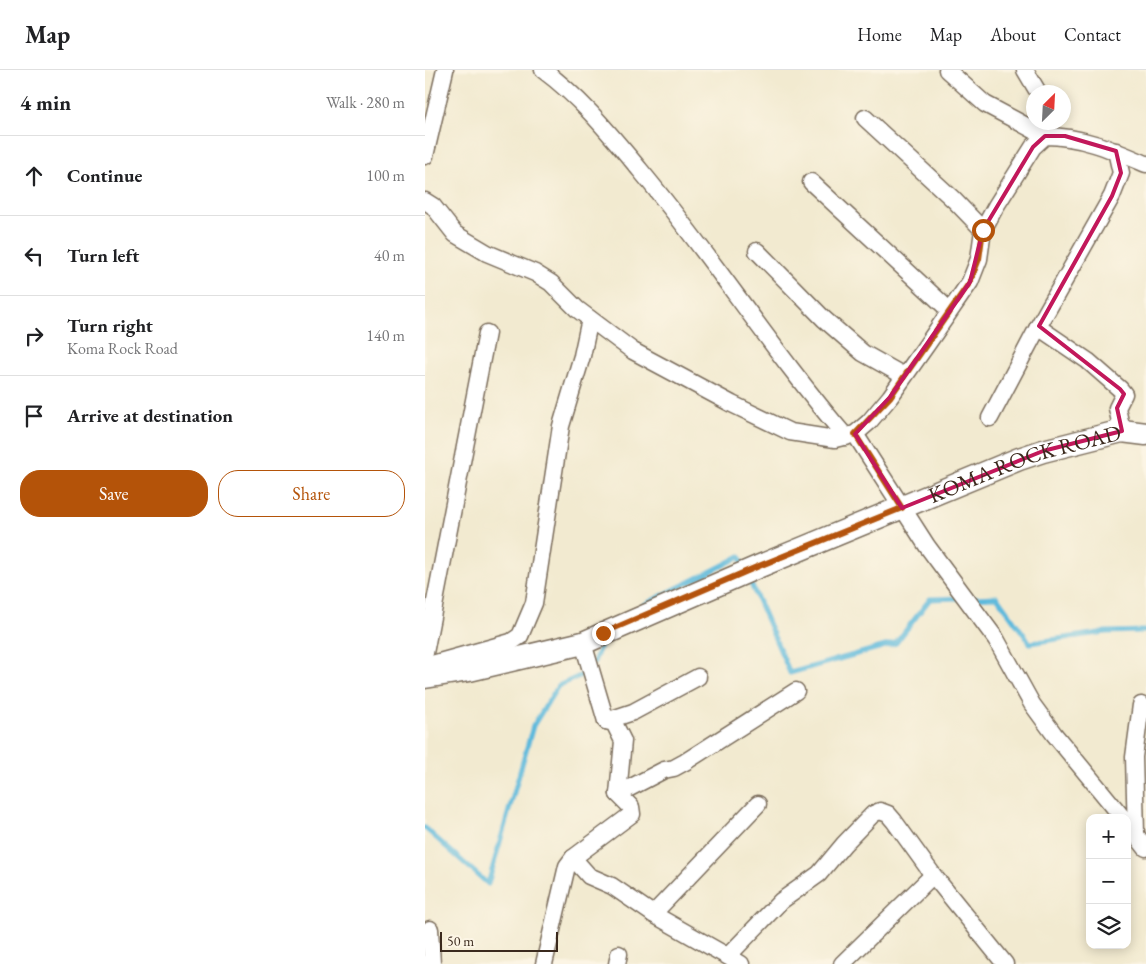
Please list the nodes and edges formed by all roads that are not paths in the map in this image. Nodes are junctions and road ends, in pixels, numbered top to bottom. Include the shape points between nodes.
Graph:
1 (445, 70) edge
2 (543, 70) edge
3 (947, 70) edge
4 (1025, 70) edge
5 (1034, 85) edge
6 (865, 118) dead end
7 (1059, 130) edge
8 (1063, 130) edge
9 (1045, 136) junction
10 (1116, 151) junction
11 (425, 156) edge
12 (1146, 164) edge
13 (811, 182) dead end
14 (425, 201) edge
15 (983, 230) junction
16 (757, 251) dead end
17 (949, 310) junction
18 (590, 319) junction
19 (1038, 327) junction
20 (487, 333) dead end
21 (904, 376) junction
22 (990, 418) dead end
23 (1122, 430) junction
24 (1146, 434) edge
25 (850, 436) junction
26 (902, 508) junction
27 (583, 642) junction
28 (425, 654) edge
29 (425, 666) edge
30 (425, 677) edge
31 (698, 677) dead end
32 (796, 691) dead end
33 (1141, 704) dead end
34 (606, 721) junction
35 (619, 794) junction
36 (758, 804) dead end
37 (1120, 814) edge
38 (1131, 829) edge
39 (1146, 848) edge
40 (573, 858) junction
41 (933, 875) junction
42 (653, 914) junction
43 (430, 929) dead end
44 (734, 960) edge
45 (432, 964) edge
46 (544, 964) edge
47 (842, 964) edge
48 (1005, 964) edge

1 - 11 street
2 - 25 street via 587,106 660,193 808,392
3 - 9 street via 985,104
4 - 5 street
6 - 15 street
7 - 9 street
8 - 10 street
9 - 15 street via 1033,147
10 - 12 street
10 - 19 street via 1121,173 1112,196
13 - 17 street
14 - 18 street via 433,206 455,234 487,253 535,272
15 - 17 street via 975,272
16 - 21 street via 824,319 863,353
17 - 21 street
18 - 25 street via 641,355 790,432 815,437
18 - 29 street via 561,426 534,603 520,636 511,642
19 - 22 street
19 - 23 street via 1088,361 1120,389 1124,394 1117,408
20 - 28 street
21 - 25 street via 879,409
23 - 24 main road, KOMA ROCK ROAD
23 - 26 main road, KOMA ROCK ROAD via 1043,451 995,468
25 - 26 street
26 - 27 main road, KOMA ROCK ROAD
26 - 37 street via 996,639 1048,726
27 - 30 main road, KOMA ROCK ROAD via 488,666
27 - 34 street
31 - 34 street via 633,712
32 - 35 street via 685,762
33 - 38 street via 1134,757
34 - 35 street via 614,722 623,741
35 - 40 street via 631,807 631,817
36 - 42 street
38 - 39 street
40 - 42 street via 589,876 612,886
40 - 46 street via 567,866
41 - 44 street via 888,814 877,812 819,874 781,901
41 - 47 street
41 - 48 street
42 - 44 street
43 - 45 street

